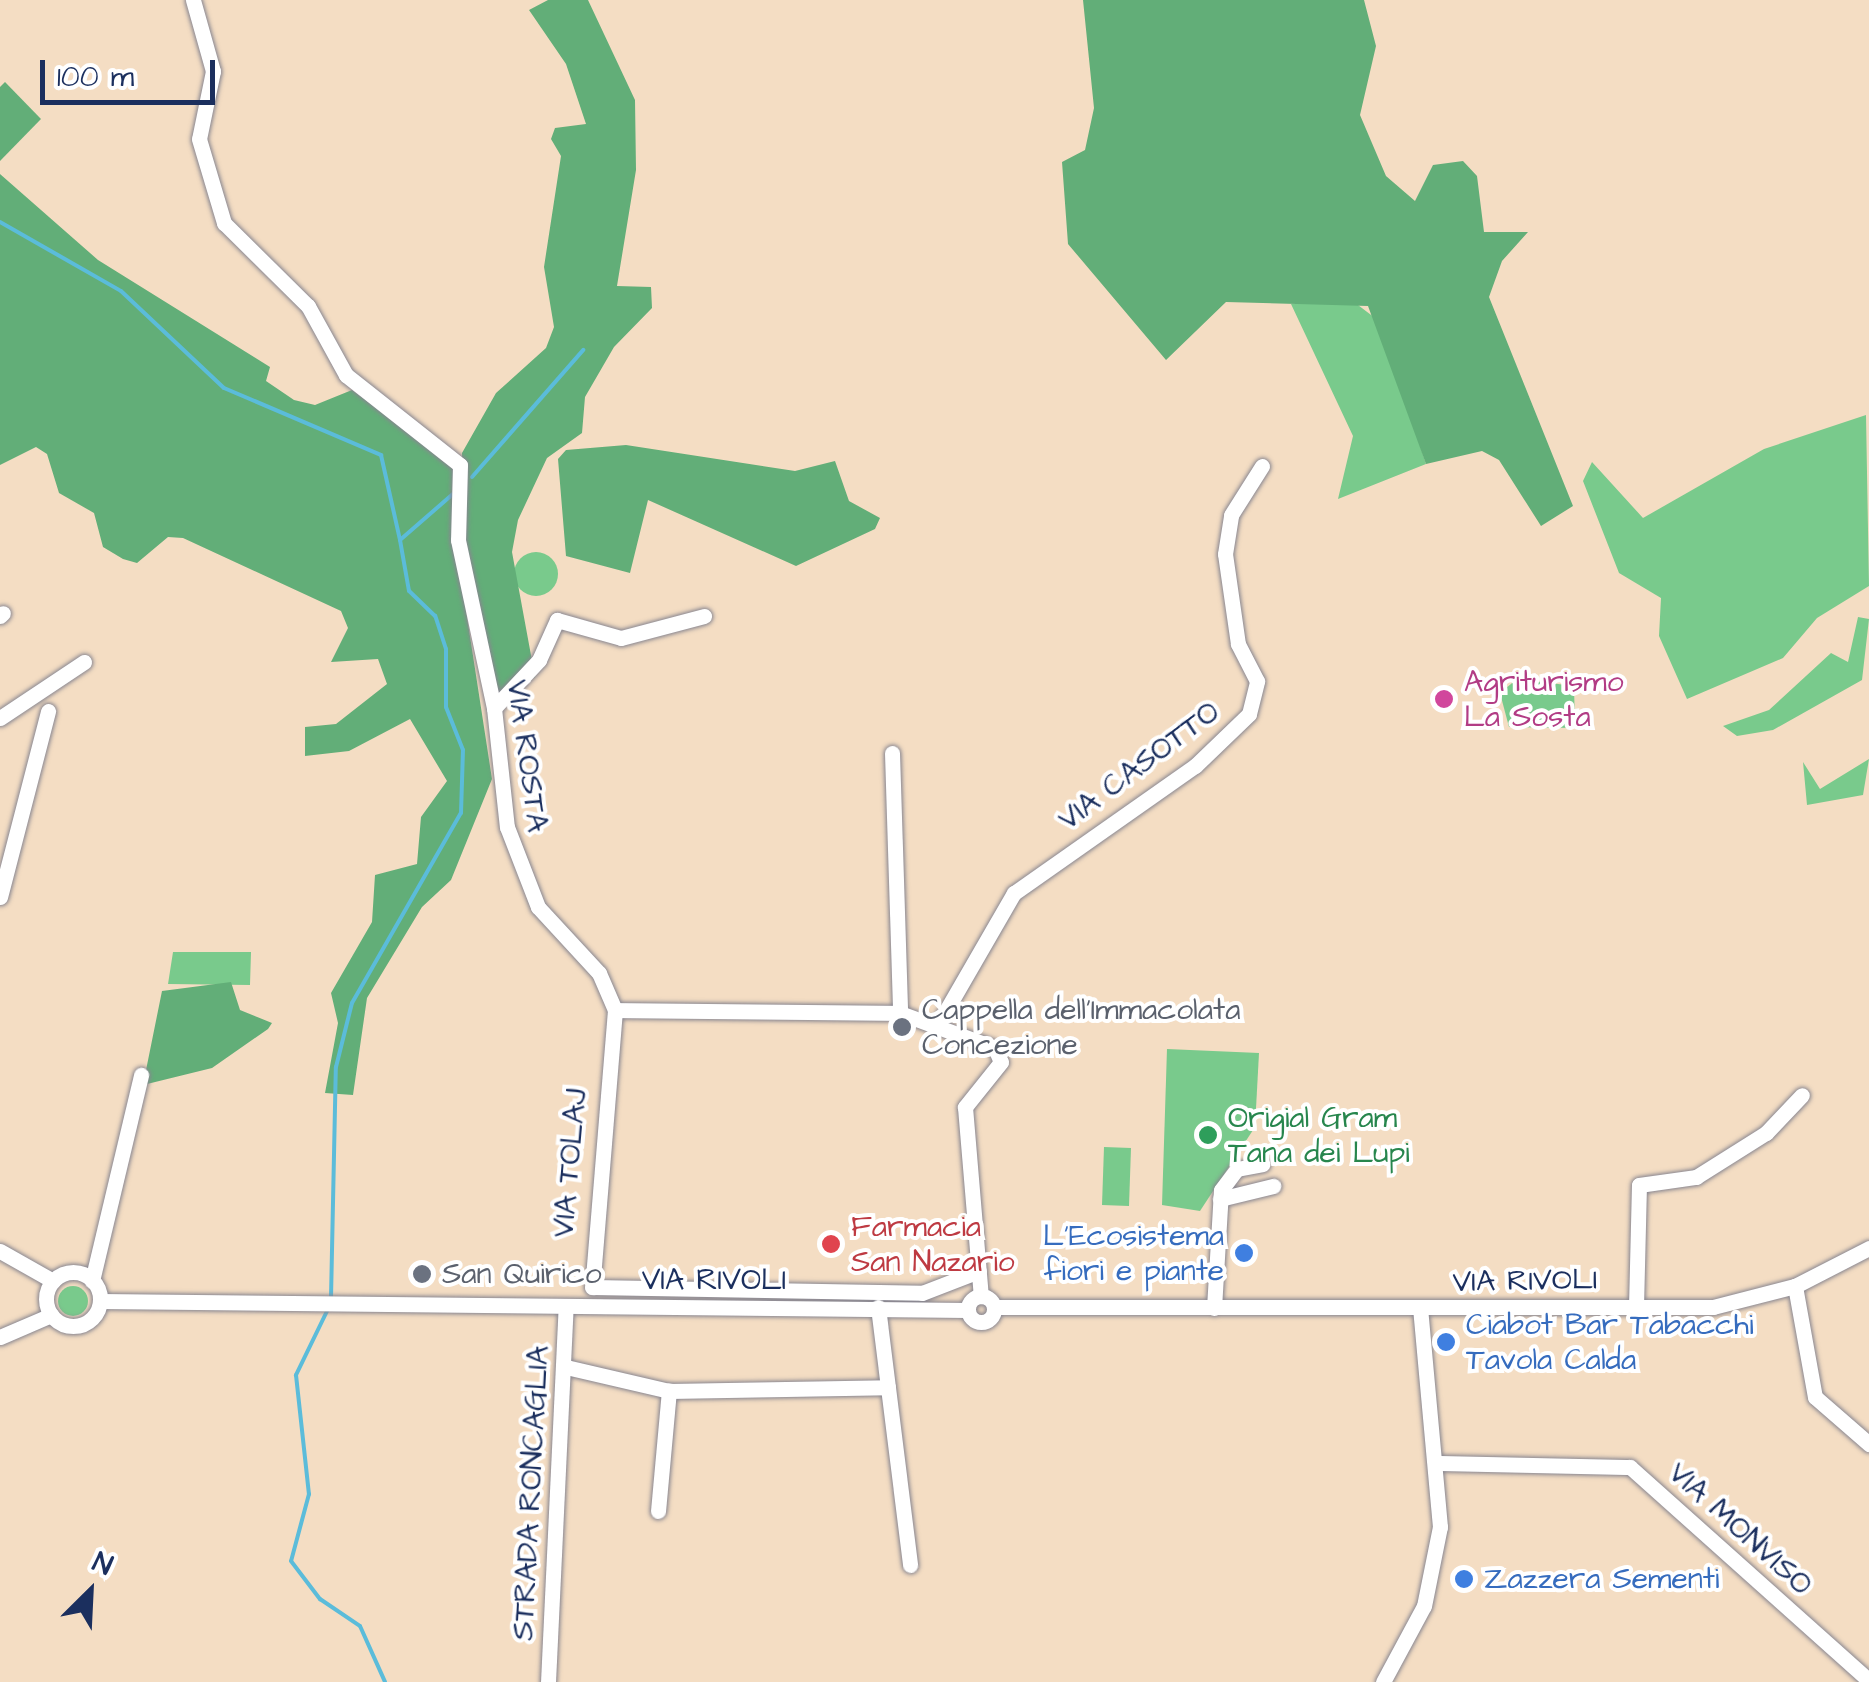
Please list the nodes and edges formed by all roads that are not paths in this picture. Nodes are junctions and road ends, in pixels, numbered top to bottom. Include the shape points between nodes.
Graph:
1 (193, 0) edge
2 (1262, 466) dead end
3 (704, 616) dead end
4 (84, 662) dead end
5 (494, 708) junction
6 (48, 711) dead end
7 (0, 718) edge
8 (892, 753) dead end
9 (0, 897) edge
10 (615, 1010) junction
11 (900, 1012) junction
12 (940, 1021) junction
13 (141, 1075) dead end
14 (1802, 1096) dead end
15 (1263, 1164) dead end
16 (1273, 1186) dead end
17 (1220, 1199) junction
18 (1869, 1248) edge
19 (0, 1251) edge
20 (979, 1272) junction
21 (92, 1280) junction
22 (53, 1281) junction
23 (1796, 1286) junction
24 (100, 1301) junction
25 (987, 1302) junction
26 (878, 1307) junction
27 (1636, 1307) junction
28 (566, 1308) junction
29 (1214, 1308) junction
30 (968, 1310) junction
31 (1420, 1310) junction
32 (51, 1315) junction
33 (0, 1337) edge
34 (566, 1367) junction
35 (888, 1388) junction
36 (670, 1391) junction
37 (1869, 1444) edge
38 (1436, 1463) junction
39 (658, 1511) dead end
40 (910, 1566) dead end
41 (1869, 1681) edge
42 (548, 1682) edge
43 (1383, 1682) edge

1 - 5 street, VIA ROSTA via 213,71 199,139 224,223 308,306 346,375 460,465 458,540
2 - 12 street, VIA CASOTTO via 1231,515 1225,554 1238,644 1257,681 1249,714 1196,766 1014,893
3 - 5 street via 622,638 558,620 545,651
4 - 7 street
5 - 10 street, VIA ROSTA via 493,748 517,862 538,907 599,973
6 - 9 street
8 - 11 street
10 - 11 street
10 - 20 street, VIA TOLAJ via 592,1287 922,1293
11 - 12 street
12 - 20 street via 1003,1056 965,1108
13 - 21 street
14 - 27 street, VIA RIVOLI via 1766,1133 1696,1177 1639,1184
15 - 17 street via 1237,1169
16 - 17 street
17 - 29 street
18 - 23 street, VIA RIVOLI
19 - 22 street
20 - 25 street
21 - 22 street via 68,1272
21 - 24 street
22 - 32 street
23 - 27 street, VIA RIVOLI via 1714,1307
23 - 37 street via 1815,1397
24 - 28 street, VIA RIVOLI
24 - 32 street, VIA RIVOLI via 78,1326
25 - 29 street, VIA RIVOLI
25 - 30 street
25 - 30 street, VIA RIVOLI via 982,1322
26 - 28 street, VIA RIVOLI
26 - 30 street, VIA RIVOLI
26 - 35 street
27 - 31 street, VIA RIVOLI
28 - 34 street, STRADA RONCAGLIA
29 - 31 street, VIA RIVOLI
31 - 38 street
32 - 33 street, VIA RIVOLI
34 - 36 street
34 - 42 street, STRADA RONCAGLIA
35 - 36 street
35 - 40 street
36 - 39 street
38 - 41 street, VIA MONVISO via 1630,1466
38 - 43 street via 1440,1528 1424,1606

